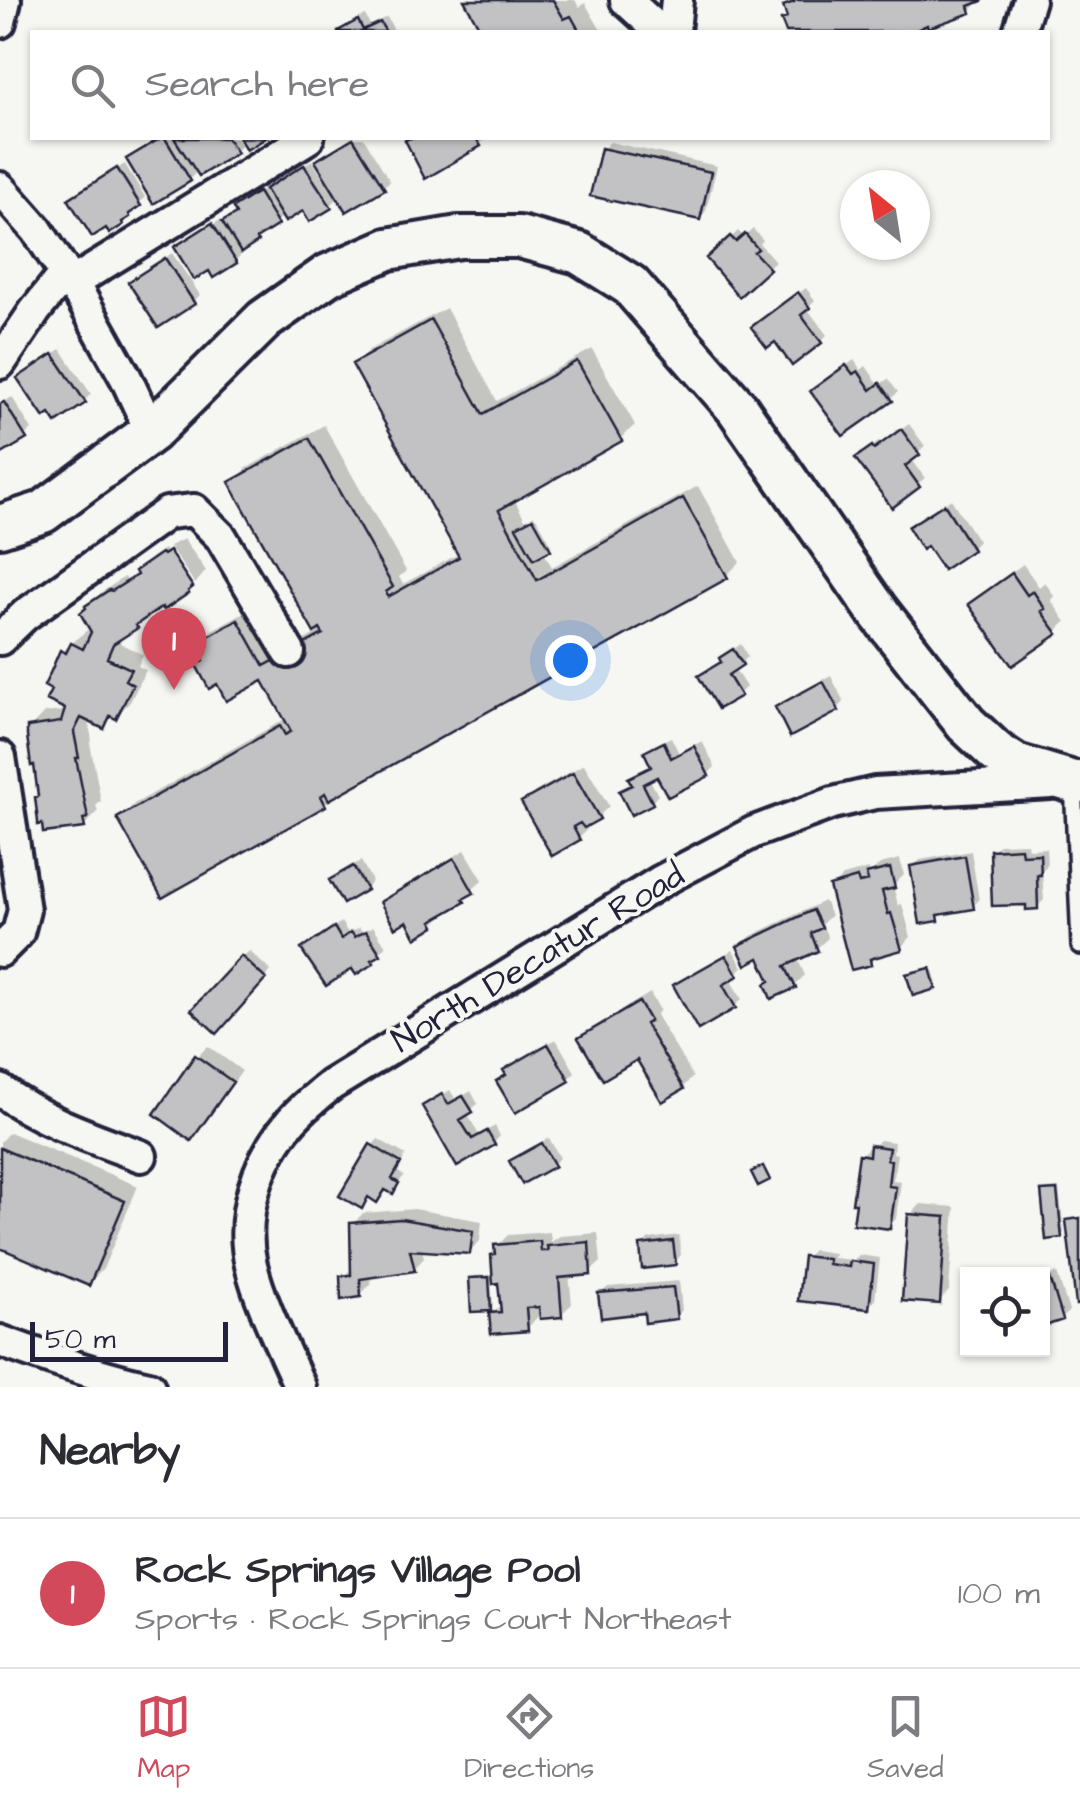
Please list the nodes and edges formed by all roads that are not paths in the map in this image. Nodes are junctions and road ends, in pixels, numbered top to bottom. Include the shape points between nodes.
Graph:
1 (5, 0) edge
2 (626, 0) edge
3 (677, 0) edge
4 (1029, 0) edge
5 (0, 22) edge
6 (659, 30) edge
7 (674, 30) edge
8 (1020, 30) edge
9 (305, 140) edge
10 (0, 188) edge
11 (68, 278) junction
12 (0, 363) edge
13 (151, 432) junction
14 (0, 526) edge
15 (0, 640) edge
16 (290, 652) dead end
17 (0, 757) edge
18 (1076, 782) edge
19 (1080, 946) edge
20 (0, 952) edge
21 (0, 1090) edge
22 (141, 1156) dead end
23 (0, 1341) edge
24 (149, 1387) edge
25 (300, 1387) edge

1 - 5 street
2 - 6 street
3 - 7 street
4 - 8 street
9 - 11 street
10 - 11 street
11 - 12 street via 35,311
11 - 13 street
13 - 14 street via 43,512
13 - 18 street via 264,320 328,275 388,249 459,236 519,237 579,253 630,285 737,408 876,609 966,724 1016,765
15 - 16 street via 166,513 194,510 220,536
17 - 20 street via 24,910 18,933
18 - 19 lane
18 - 25 street, North Decatur Road via 875,793 754,832 661,881 331,1084 272,1148 247,1225 256,1282
21 - 22 street
23 - 24 street

